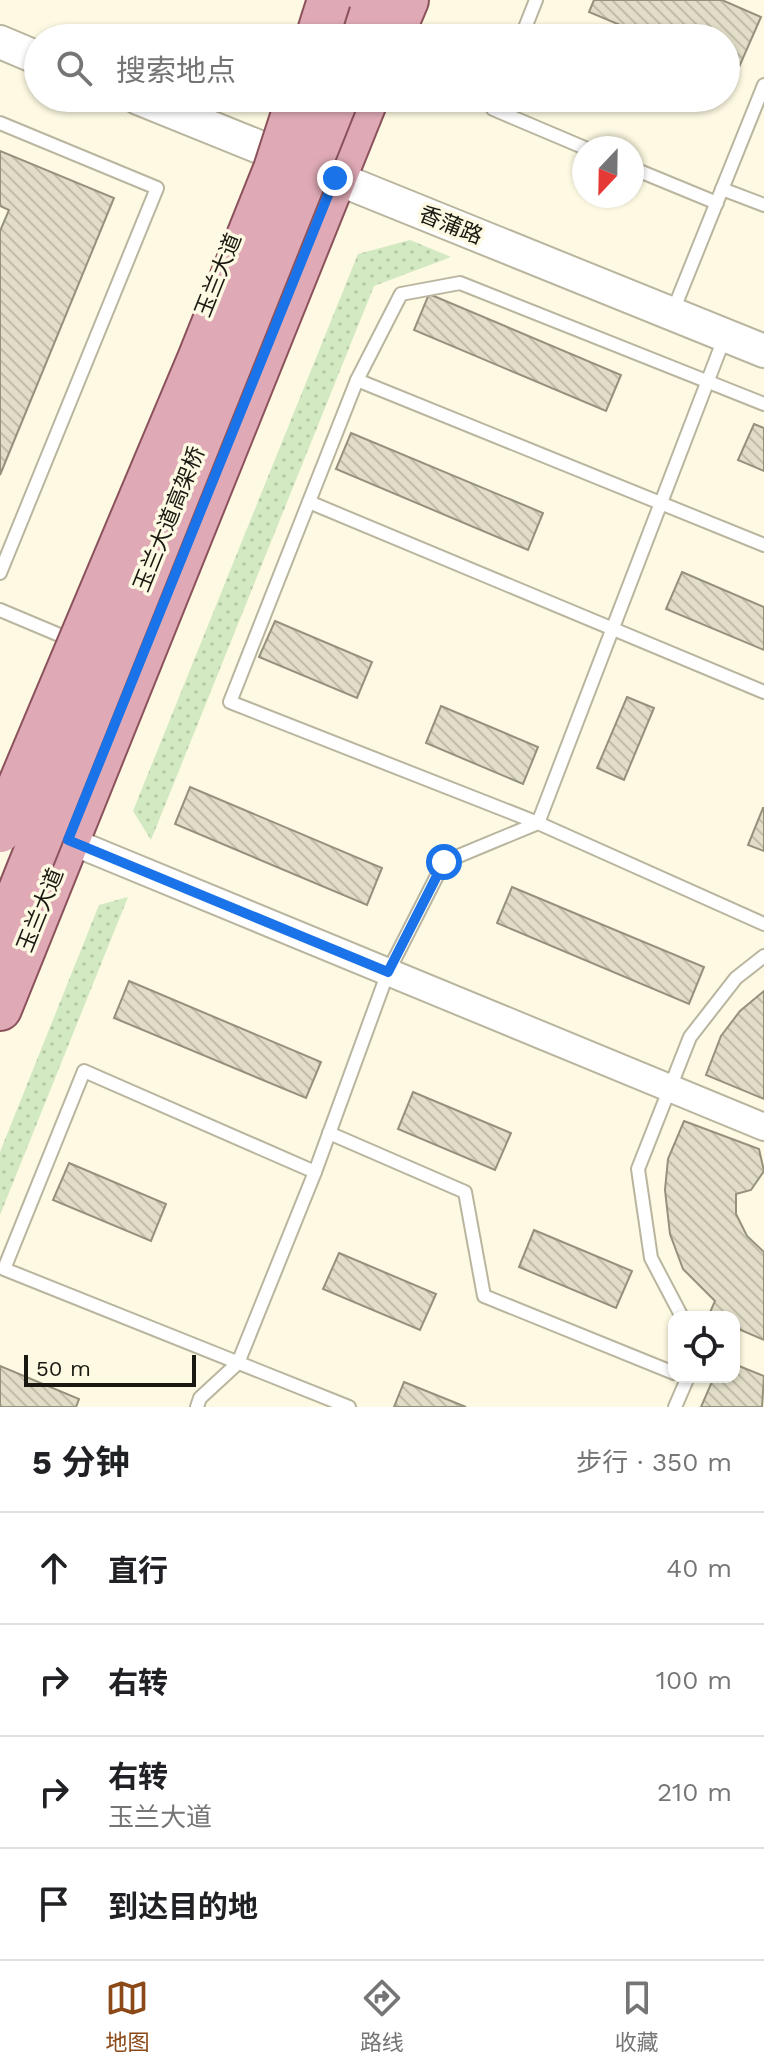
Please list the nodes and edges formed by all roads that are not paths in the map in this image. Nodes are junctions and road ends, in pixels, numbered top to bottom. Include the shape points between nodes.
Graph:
1 (372, 0) edge
2 (407, 0) edge
3 (536, 0) edge
4 (363, 24) edge
5 (397, 24) edge
6 (527, 24) edge
7 (0, 42) edge
8 (24, 52) edge
9 (764, 85) edge
10 (173, 112) edge
11 (285, 112) edge
12 (293, 112) edge
13 (331, 112) edge
14 (361, 112) edge
15 (500, 112) edge
16 (0, 123) edge
17 (572, 142) edge
18 (269, 151) junction
19 (644, 173) edge
20 (335, 178) junction
21 (722, 189) junction
22 (717, 203) junction
23 (764, 205) edge
24 (672, 314) junction
25 (726, 336) junction
26 (764, 351) edge
27 (357, 380) junction
28 (708, 381) junction
29 (764, 404) edge
30 (309, 502) junction
31 (660, 503) junction
32 (764, 545) edge
33 (0, 573) edge
34 (0, 610) edge
35 (613, 631) junction
36 (69, 639) junction
37 (764, 692) edge
38 (2, 805) edge
39 (538, 823) junction
40 (68, 840) junction
41 (764, 924) edge
42 (0, 940) edge
43 (764, 956) edge
44 (388, 972) junction
45 (0, 1009) edge
46 (670, 1088) junction
47 (764, 1127) edge
48 (329, 1133) junction
49 (315, 1172) junction
50 (679, 1311) edge
51 (238, 1363) junction
52 (668, 1371) edge
53 (684, 1383) edge
54 (197, 1407) edge
55 (349, 1407) edge
56 (675, 1407) edge

1 - 4 main road
2 - 5 main road
3 - 6 lane
7 - 8 street
9 - 21 lane
10 - 18 street, 香蒲路
11 - 18 main road, 玉兰大道
12 - 38 main road, 玉兰大道高架桥, bridge via 199,359
13 - 42 main road, 玉兰大道高架桥, bridge
14 - 20 main road, 玉兰大道
15 - 17 lane
16 - 33 lane via 157,188
18 - 20 street, 香蒲路
18 - 36 main road, 玉兰大道
19 - 22 lane
20 - 24 street, 香蒲路
20 - 40 main road, 玉兰大道
21 - 22 lane
21 - 23 lane
22 - 24 lane
24 - 25 street, 香蒲路
25 - 26 street, 香蒲路
25 - 28 lane
27 - 28 lane via 401,294 460,283
27 - 30 lane
27 - 31 lane
28 - 29 lane
28 - 31 lane
30 - 35 lane
30 - 39 lane via 230,702
31 - 32 lane
31 - 35 lane
34 - 36 lane
35 - 37 lane
35 - 39 lane
36 - 38 main road, 玉兰大道
39 - 41 lane
39 - 44 lane via 444,862
40 - 44 street
40 - 45 main road, 玉兰大道
43 - 46 lane via 736,978 690,1037
44 - 46 street
44 - 48 lane
46 - 47 street
46 - 50 lane via 638,1169 651,1258
48 - 49 lane
48 - 52 lane via 465,1192 484,1296
49 - 51 lane
49 - 51 lane via 84,1071 4,1269
51 - 54 lane
51 - 55 lane
53 - 56 lane

